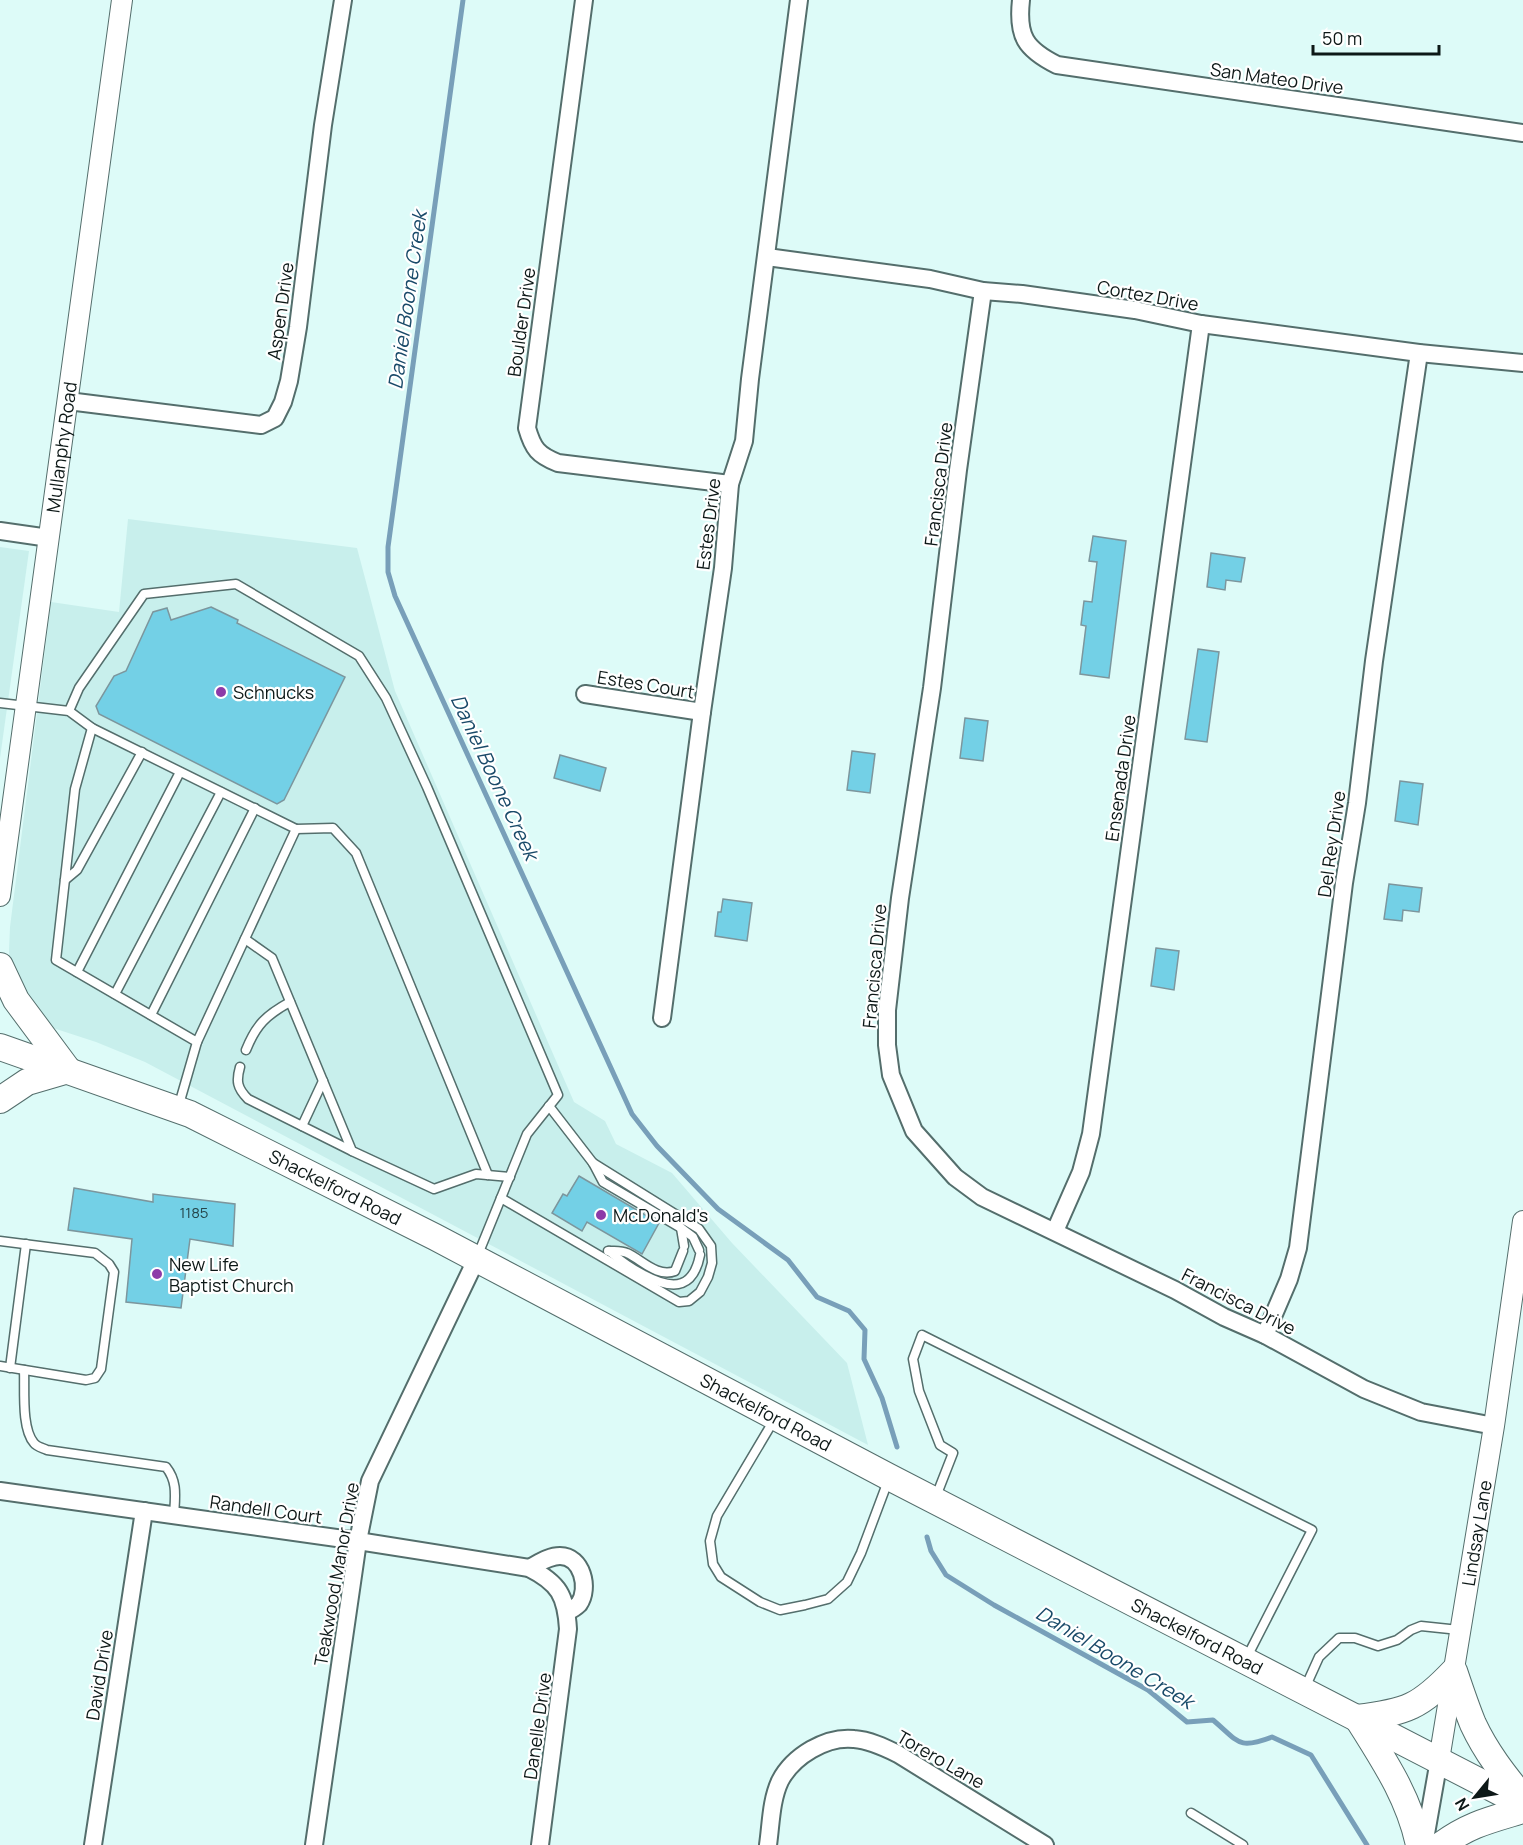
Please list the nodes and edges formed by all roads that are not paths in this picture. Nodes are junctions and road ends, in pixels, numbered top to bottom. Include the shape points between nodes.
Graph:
1 (122, 0) edge
2 (343, 0) edge
3 (584, 0) edge
4 (799, 0) edge
5 (1021, 0) edge
6 (1523, 133) edge
7 (767, 257) junction
8 (984, 291) junction
9 (1201, 324) junction
10 (1419, 353) junction
11 (1523, 363) edge
12 (68, 401) junction
13 (730, 484) junction
14 (0, 531) edge
15 (50, 538) junction
16 (585, 694) dead end
17 (0, 703) edge
18 (26, 706) junction
19 (69, 711) junction
20 (702, 712) junction
21 (92, 728) junction
22 (142, 752) junction
23 (180, 772) junction
24 (221, 792) junction
25 (255, 808) junction
26 (296, 829) junction
27 (65, 880) junction
28 (0, 889) edge
29 (245, 939) junction
30 (0, 966) edge
31 (77, 972) junction
32 (114, 994) junction
33 (290, 1002) junction
34 (151, 1015) junction
35 (662, 1018) dead end
36 (197, 1042) junction
37 (0, 1047) edge
38 (246, 1050) dead end
39 (240, 1067) dead end
40 (68, 1070) junction
41 (323, 1081) junction
42 (0, 1100) edge
43 (549, 1106) junction
44 (177, 1109) junction
45 (302, 1126) junction
46 (352, 1151) junction
47 (593, 1163) junction
48 (488, 1175) junction
49 (510, 1178) junction
50 (501, 1198) junction
51 (1523, 1221) edge
52 (681, 1228) junction
53 (1055, 1231) junction
54 (0, 1241) edge
55 (26, 1244) junction
56 (609, 1251) junction
57 (596, 1254) junction
58 (476, 1260) junction
59 (1265, 1335) junction
60 (0, 1366) edge
61 (10, 1368) junction
62 (24, 1370) junction
63 (775, 1418) junction
64 (1494, 1426) junction
65 (889, 1478) junction
66 (0, 1491) edge
67 (935, 1501) junction
68 (144, 1511) junction
69 (174, 1516) junction
70 (358, 1541) junction
71 (529, 1568) junction
72 (557, 1587) joint
73 (567, 1612) junction
74 (1462, 1630) junction
75 (1245, 1660) junction
76 (1454, 1671) junction
77 (1304, 1691) junction
78 (1358, 1719) junction
79 (1439, 1760) junction
80 (1523, 1798) edge
81 (1523, 1804) edge
82 (1523, 1810) edge
83 (1191, 1813) dead end
84 (93, 1845) edge
85 (314, 1845) edge
86 (540, 1845) edge
87 (768, 1845) edge
88 (1045, 1845) edge
89 (1243, 1845) edge
90 (1419, 1845) edge
91 (1424, 1845) edge
92 (1442, 1845) edge

1 - 12 street, Mullanphy Road
2 - 12 street, Aspen Drive via 298,327 289,381 275,418 261,425
3 - 13 street, Boulder Drive via 527,428 542,457 558,463
4 - 7 street, Estes Drive
5 - 6 street, San Mateo Drive via 1021,33 1030,49 1057,65
7 - 8 street, Cortez Drive via 930,279
7 - 13 street, Estes Drive via 744,441
8 - 9 street, Cortez Drive via 1135,310
8 - 53 street, Francisca Drive via 900,898 887,1010 887,1045 891,1075 902,1105 914,1131 933,1154 955,1178 982,1197
9 - 10 street, Cortez Drive
9 - 53 street, Ensenada Drive via 1091,1134 1081,1172
10 - 11 street, Cortez Drive
10 - 59 street, Del Rey Drive via 1374,661 1298,1248
12 - 15 street, Mullanphy Road
13 - 20 street, Estes Drive via 723,568
14 - 15 street
15 - 18 street, Mullanphy Road
16 - 20 street, Estes Court
17 - 18 lane
18 - 19 lane
18 - 28 street, Mullanphy Road
19 - 21 lane
19 - 43 lane via 79,688 144,594 236,584 359,656 386,698 422,777 558,1095
20 - 35 street, Estes Drive
21 - 22 lane
21 - 27 lane via 75,789
22 - 23 lane
22 - 27 lane via 77,870
23 - 24 lane
23 - 31 lane
24 - 25 lane
24 - 32 lane
25 - 26 lane
25 - 34 lane
26 - 29 lane
26 - 48 lane via 333,828 356,853
27 - 31 lane via 56,960
29 - 33 lane via 272,958
29 - 36 lane
30 - 40 main road via 16,1000
31 - 32 lane
32 - 34 lane
33 - 38 lane via 271,1012 254,1031
33 - 41 lane
34 - 36 lane
36 - 44 lane
37 - 40 main road, Shackelford Road
39 - 45 lane via 237,1080 248,1099
40 - 42 main road via 27,1082
40 - 44 main road, Shackelford Road
41 - 45 lane
41 - 46 lane
43 - 47 lane
43 - 49 lane via 527,1134
44 - 58 main road, Shackelford Road
45 - 46 lane
46 - 48 lane via 434,1189 476,1174
47 - 52 lane via 603,1182
47 - 57 lane via 699,1229 711,1246 712,1263 700,1292 679,1302
48 - 49 lane
49 - 50 lane
50 - 57 lane
50 - 58 lane
51 - 64 street, Lindsay Lane
52 - 56 lane via 683,1248 675,1271 666,1273 625,1252
52 - 56 lane via 693,1237 700,1253 698,1265 682,1283 656,1280
53 - 59 street, Francisca Drive
54 - 55 lane
55 - 61 lane
55 - 62 lane via 95,1253 114,1272 101,1369 95,1378
56 - 57 lane
58 - 63 main road, Shackelford Road
58 - 70 street, Teakwood Manor Drive via 370,1481
59 - 64 street, Francisca Drive via 1364,1389 1421,1412
60 - 61 lane
61 - 62 lane
62 - 69 lane via 26,1420 36,1445 47,1450 166,1467 176,1484
63 - 65 main road, Shackelford Road
63 - 65 lane via 722,1508 710,1541 713,1564 721,1577 760,1602 780,1610 804,1605 828,1599 847,1582
64 - 74 street, Lindsay Lane
65 - 67 main road, Shackelford Road
66 - 68 street, Randell Court
67 - 75 main road, Shackelford Road
67 - 75 lane via 953,1453 940,1445 920,1391 913,1359 922,1335 1311,1530
68 - 69 street, Randell Court
68 - 84 street, David Drive
69 - 70 street, Randell Court
70 - 71 street, Randell Court
70 - 85 street, Teakwood Manor Drive
71 - 72 street, Randell Court
71 - 73 street via 559,1556 579,1568 585,1580 583,1593 578,1605
72 - 73 street, Danelle Drive
73 - 86 street, Danelle Drive via 566,1652
74 - 76 street, Lindsay Lane
74 - 77 lane via 1422,1626 1378,1646 1355,1638 1339,1638 1319,1657
75 - 77 main road, Shackelford Road
76 - 78 main road via 1415,1705
76 - 79 street, Lindsay Lane
76 - 80 main road via 1480,1738
77 - 78 main road, Shackelford Road
78 - 79 main road, Shackelford Road
78 - 90 main road via 1403,1794
79 - 81 main road, Shackelford Road
79 - 91 street, Lindsay Lane
82 - 92 main road via 1474,1825
83 - 89 lane
87 - 88 street, Torero Lane via 780,1781 794,1762 833,1740 853,1738 898,1754

